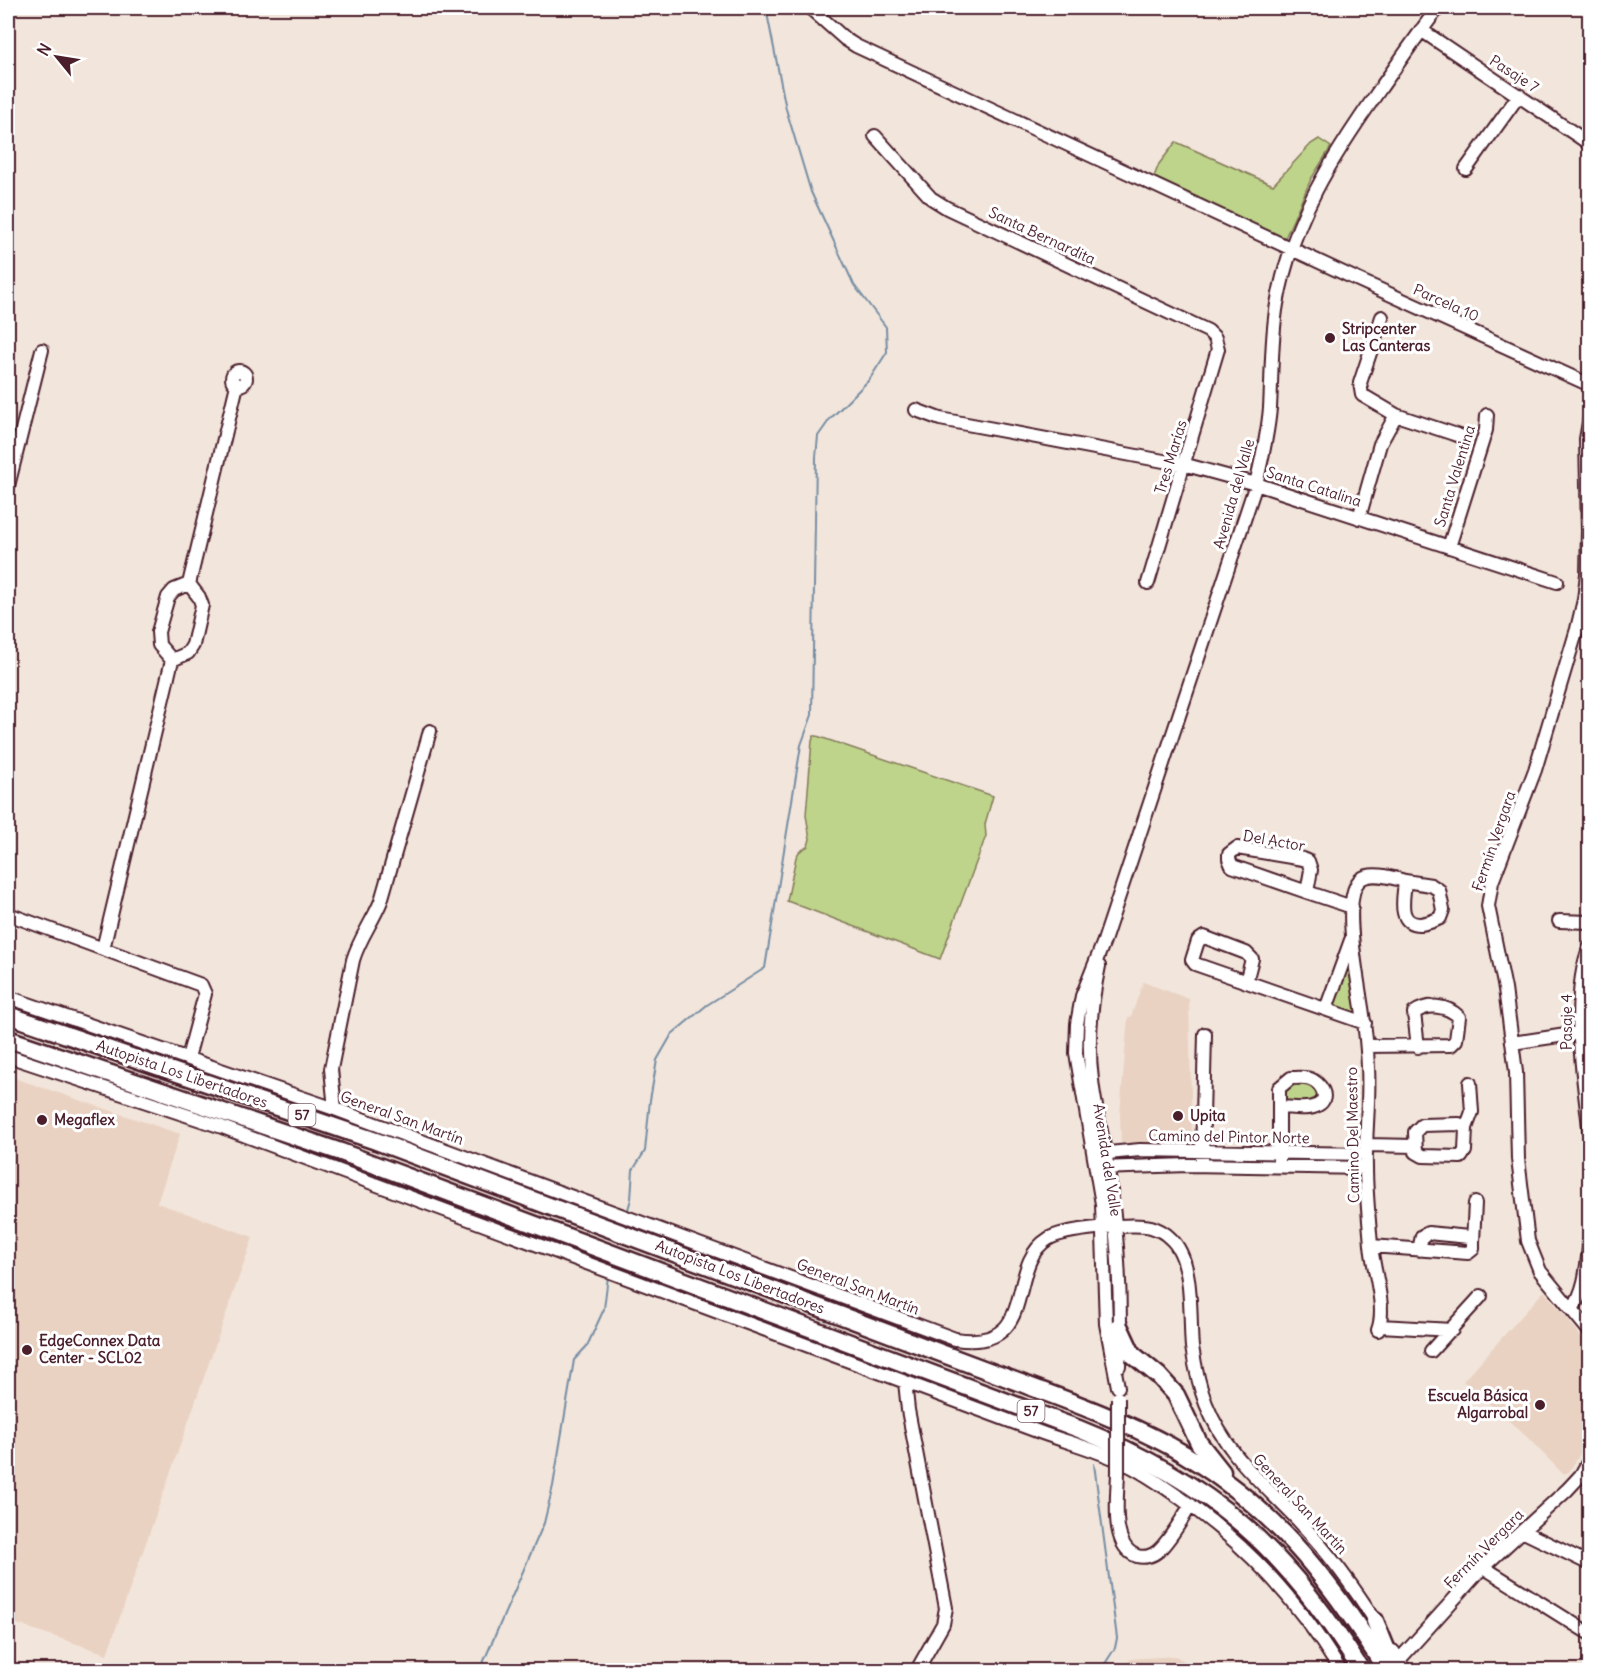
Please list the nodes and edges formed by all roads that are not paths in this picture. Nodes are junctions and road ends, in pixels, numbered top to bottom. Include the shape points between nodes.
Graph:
1 (810, 8) edge
2 (1438, 8) edge
3 (1422, 30) junction
4 (1519, 95) junction
5 (875, 136) dead end
6 (1590, 144) edge
7 (1466, 169) dead end
8 (1290, 248) junction
9 (1382, 317) dead end
10 (1215, 338) joint
11 (42, 350) dead end
12 (237, 385) dead end
13 (1590, 385) edge
14 (916, 410) dead end
15 (1396, 415) junction
16 (1487, 415) dead end
17 (1590, 417) edge
18 (1460, 436) dead end
19 (1184, 464) junction
20 (1256, 484) junction
21 (8, 486) edge
22 (1359, 518) junction
23 (1449, 547) junction
24 (1557, 582) dead end
25 (189, 584) junction
26 (1148, 584) dead end
27 (172, 660) junction
28 (430, 731) dead end
29 (1406, 881) dead end
30 (1307, 892) junction
31 (1352, 907) junction
32 (8, 914) edge
33 (1559, 921) dead end
34 (1590, 922) edge
35 (1352, 938) junction
36 (1104, 941) junction
37 (1590, 946) edge
38 (103, 949) junction
39 (1246, 982) junction
40 (8, 997) edge
41 (1326, 1009) junction
42 (8, 1015) edge
43 (1365, 1023) junction
44 (1205, 1034) dead end
45 (1583, 1038) edge
46 (8, 1039) edge
47 (1512, 1043) junction
48 (1367, 1046) junction
49 (1418, 1047) dead end
50 (9, 1056) edge
51 (188, 1058) junction
52 (1470, 1083) dead end
53 (1280, 1107) dead end
54 (335, 1109) junction
55 (1466, 1128) junction
56 (1590, 1135) edge
57 (1415, 1146) junction
58 (1367, 1149) junction
59 (1203, 1151) junction
60 (1278, 1153) junction
61 (1092, 1154) junction
62 (1106, 1154) junction
63 (1202, 1166) junction
64 (1279, 1167) junction
65 (1102, 1168) junction
66 (1366, 1168) junction
67 (1475, 1203) dead end
68 (1116, 1227) junction
69 (1102, 1228) junction
70 (1590, 1238) edge
71 (1371, 1246) junction
72 (1481, 1296) dead end
73 (1579, 1305) edge
74 (1119, 1326) junction
75 (1452, 1330) junction
76 (1590, 1332) edge
77 (1431, 1351) dead end
78 (905, 1382) junction
79 (1118, 1392) junction
80 (1590, 1459) edge
81 (1191, 1506) junction
82 (1256, 1506) junction
83 (1522, 1531) junction
84 (1590, 1564) edge
85 (1483, 1568) junction
86 (1375, 1621) joint
87 (1590, 1634) edge
88 (1396, 1668) edge
89 (917, 1671) edge
90 (1340, 1671) edge
91 (1360, 1671) edge

1 - 8 street, Parcela 10 via 856,46
2 - 3 street, Avenida del Valle
3 - 4 street, Pasaje 7
3 - 8 street, Avenida del Valle via 1325,171
4 - 6 street, Pasaje 7
4 - 7 street
5 - 10 street, Santa Bernardita via 931,198 947,208 1208,331
8 - 13 street, Parcela 10
8 - 20 street, Avenida del Valle via 1276,306 1268,424
9 - 15 street via 1359,389 1366,399
10 - 19 street, Tres Marías via 1218,349
11 - 21 street
12 - 25 street
14 - 19 street, Santa Catalina via 940,419
15 - 18 street
15 - 22 street via 1380,444
16 - 23 street, Santa Valentina via 1486,430
17 - 47 street, Fermín Vergara via 1586,450 1588,567 1581,613 1535,770 1488,895
19 - 20 street, Santa Catalina
19 - 26 street, Tres Marías
20 - 22 street, Santa Catalina
20 - 36 street, Avenida del Valle
22 - 23 street, Santa Catalina
23 - 24 street, Santa Catalina
25 - 27 street via 202,605 193,645 185,656
25 - 27 street via 168,597 158,632 159,645
27 - 38 street
28 - 54 street via 381,901 353,960 331,1074
29 - 31 street, Camino Del Maestro via 1379,876 1360,880
30 - 30 street, Del Actor via 1311,870 1308,861 1241,848 1229,854 1235,868
30 - 31 street
31 - 35 street, Camino Del Maestro
32 - 38 street
33 - 34 street
35 - 41 street, Camino Del Maestro
35 - 43 street, Camino Del Maestro
36 - 61 street, Avenida del Valle via 1082,996 1076,1039
36 - 62 street, Avenida del Valle via 1091,1010 1089,1048
37 - 45 street, Pasaje 4 via 1582,975
38 - 51 street via 203,988 205,994
39 - 39 street via 1195,964 1192,960 1198,941 1204,937 1246,953 1252,959
39 - 41 street
40 - 51 street, General San Martín
41 - 43 street
42 - 82 highway, Autopista Los Libertadores / 57 via 338,1127 1111,1418 1189,1458
43 - 48 street, Camino Del Maestro
44 - 59 street
45 - 47 street
45 - 56 street, Pasaje 4
46 - 91 highway, Autopista Los Libertadores / 57 via 295,1135 1079,1429 1162,1467 1215,1501 1270,1549 1314,1600
47 - 73 street, Fermín Vergara via 1518,1086 1518,1160 1528,1241 1540,1271
48 - 49 street
48 - 58 street, Camino Del Maestro
50 - 78 street via 206,1121
51 - 54 street, General San Martín
52 - 55 street via 1472,1112
53 - 60 street
54 - 69 street, General San Martín via 942,1335 971,1341 993,1335 1011,1319 1028,1263 1043,1242 1063,1233
55 - 57 street via 1459,1124 1422,1125 1415,1132
55 - 57 street via 1465,1151 1461,1156 1423,1156
57 - 58 street, Camino del Pintor Norte
58 - 60 street, Camino del Pintor Norte
58 - 66 street, Camino Del Maestro
59 - 60 street, Camino del Pintor Norte
59 - 62 street, Camino del Pintor Norte
59 - 63 street
60 - 64 street
61 - 62 street, Camino del Pintor Norte
61 - 65 street, Avenida del Valle
62 - 65 street, Avenida del Valle
63 - 64 street, Camino del Pintor Norte
63 - 65 street, Camino del Pintor Norte
64 - 66 street, Camino del Pintor Norte
65 - 68 street, Avenida del Valle
65 - 69 street, Avenida del Valle
66 - 71 street, Camino Del Maestro
67 - 71 street via 1473,1249 1468,1253
68 - 69 street, General San Martín
68 - 74 street, Avenida del Valle
68 - 86 street, General San Martín via 1152,1228 1177,1245 1186,1268 1198,1377 1214,1420 1239,1461 1326,1552
69 - 79 street, Avenida del Valle via 1106,1324
70 - 73 street
71 - 75 street, Camino Del Maestro via 1381,1312 1379,1328
72 - 75 street
73 - 76 street, Fermín Vergara
74 - 79 street, Avenida del Valle
74 - 82 highway via 1132,1354 1176,1395 1206,1453
75 - 77 street
78 - 81 street via 1115,1458
78 - 89 street via 946,1608 943,1624
79 - 81 street, Avenida del Valle, bridge via 1119,1532 1124,1546 1145,1557 1160,1549
80 - 83 street, Fermín Vergara via 1567,1490
81 - 90 street via 1274,1579 1305,1616
82 - 88 highway, Autopista Los Libertadores / 57 via 1293,1541
83 - 84 street
83 - 85 street, Fermín Vergara
85 - 87 street
85 - 88 street, Fermín Vergara
86 - 88 highway

